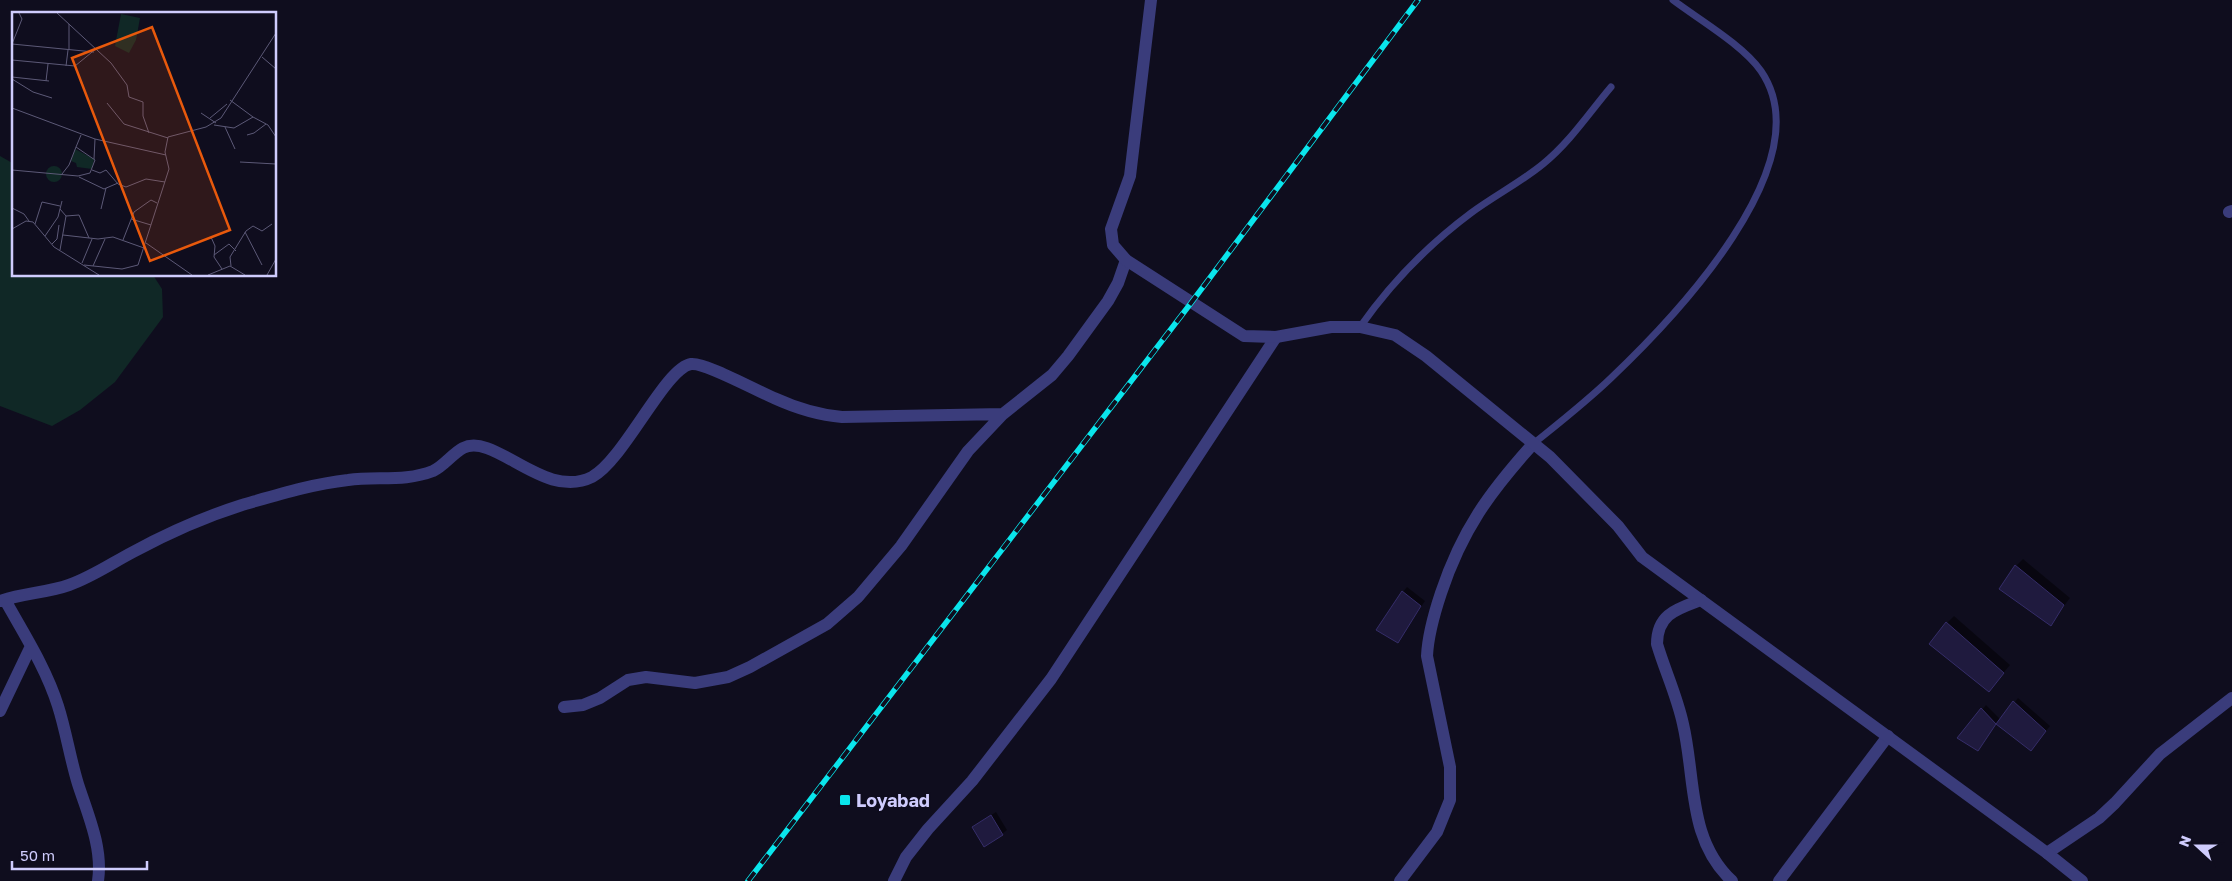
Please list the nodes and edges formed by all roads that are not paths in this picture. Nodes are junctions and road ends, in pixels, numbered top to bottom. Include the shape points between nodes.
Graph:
1 (1151, 0) edge
2 (1673, 0) edge
3 (1610, 87) dead end
4 (1126, 260) junction
5 (1360, 327) junction
6 (1276, 337) junction
7 (1004, 414) junction
8 (1533, 444) junction
9 (2, 600) edge
10 (1701, 600) junction
11 (31, 646) junction
12 (2232, 698) edge
13 (564, 707) dead end
14 (0, 712) edge
15 (1888, 736) junction
16 (2047, 853) junction
17 (98, 881) edge
18 (894, 881) edge
19 (1400, 881) edge
20 (1732, 881) edge
21 (1779, 881) edge
22 (2082, 881) edge

1 - 4 street via 1130,176 1111,229 1113,245
2 - 8 lane via 1746,54 1761,71 1772,96 1777,127 1766,174 1738,232 1690,296 1609,380
3 - 5 lane via 1562,147 1542,165 1438,239 1402,274
4 - 6 street via 1244,336
4 - 7 street via 1108,301 1068,356 1052,374
5 - 6 street via 1331,327
5 - 8 street via 1395,335 1426,356
6 - 18 street via 1051,679 972,781 906,857
7 - 9 street via 842,418 820,415 692,363 680,368 669,380 606,466 575,482 556,482 480,446 464,448 436,470 411,478 349,480 306,487 240,506 164,535 68,585
7 - 13 street via 968,451 869,584 827,624 728,677 695,683 637,678 628,680 600,698
8 - 10 street via 1618,526 1642,557
8 - 19 street via 1475,517 1432,617 1427,656 1450,767 1450,800 1437,832
9 - 11 street
10 - 15 street
10 - 20 street via 1676,610 1664,620 1657,630 1657,644 1683,725 1691,788 1703,837 1723,872
11 - 14 street
11 - 17 street via 58,706 93,830
12 - 16 street via 2160,754 2099,818
15 - 16 street
15 - 21 street
16 - 22 street

